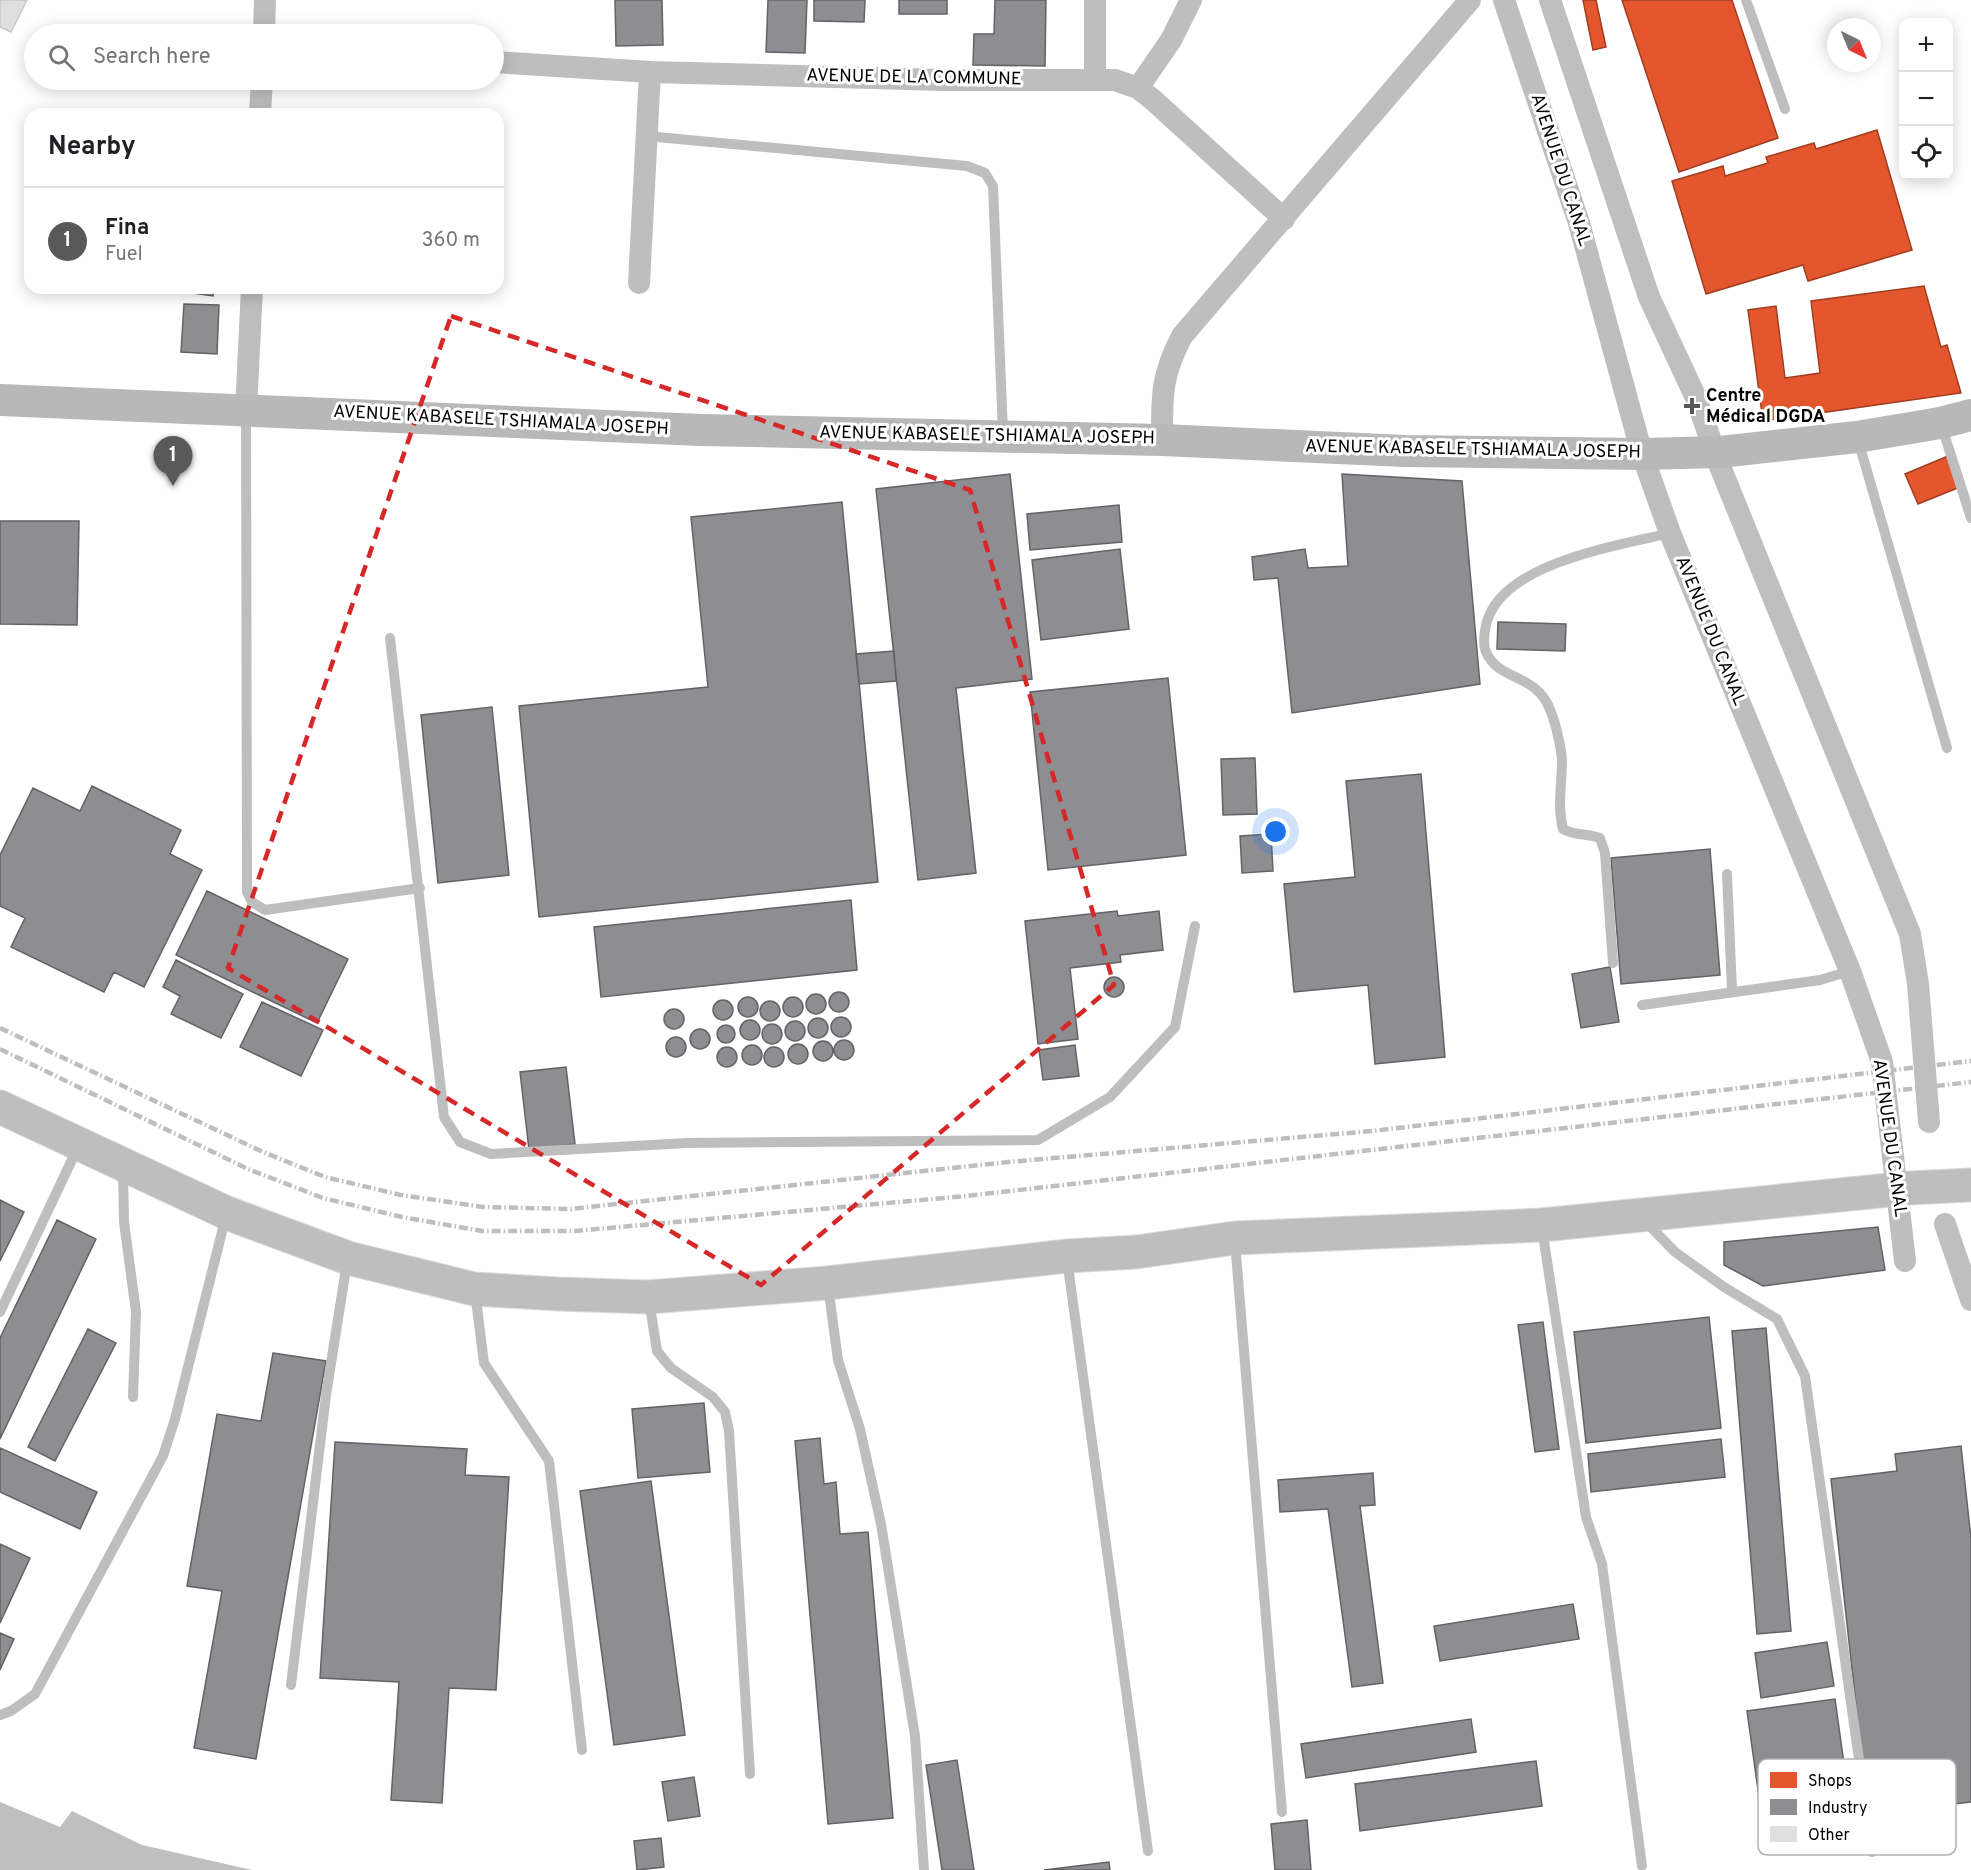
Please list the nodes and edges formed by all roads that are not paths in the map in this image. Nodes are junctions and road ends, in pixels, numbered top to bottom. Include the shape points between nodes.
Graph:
1 (265, 0) edge
2 (1095, 0) edge
3 (1191, 0) edge
4 (1470, 0) edge
5 (1504, 0) edge
6 (1746, 0) edge
7 (264, 24) edge
8 (504, 63) edge
9 (650, 72) junction
10 (1095, 79) junction
11 (1137, 88) junction
12 (261, 90) edge
13 (260, 108) edge
14 (1785, 109) dead end
15 (646, 136) junction
16 (1284, 219) junction
17 (639, 283) dead end
18 (252, 294) edge
19 (0, 400) edge
20 (246, 410) junction
21 (1971, 415) edge
22 (1940, 423) junction
23 (1003, 436) junction
24 (1857, 437) junction
25 (1162, 440) junction
26 (1642, 454) junction
27 (1971, 518) edge
28 (1670, 533) junction
29 (390, 638) dead end
30 (1947, 748) dead end
31 (1727, 874) dead end
32 (420, 888) junction
33 (1195, 926) dead end
34 (1613, 963) dead end
35 (1850, 971) junction
36 (1732, 990) junction
37 (1642, 1005) dead end
38 (0, 1107) edge
39 (80, 1144) junction
40 (123, 1165) junction
41 (1967, 1185) edge
42 (1904, 1189) junction
43 (227, 1213) junction
44 (1639, 1215) junction
45 (1542, 1225) junction
46 (1235, 1238) junction
47 (1067, 1256) junction
48 (348, 1258) junction
49 (1905, 1261) dead end
50 (827, 1282) junction
51 (474, 1289) junction
52 (648, 1297) junction
53 (0, 1312) edge
54 (133, 1397) dead end
55 (291, 1685) dead end
56 (0, 1715) edge
57 (582, 1750) dead end
58 (1859, 1759) edge
59 (750, 1774) dead end
60 (1282, 1812) dead end
61 (1148, 1851) dead end
62 (1642, 1866) dead end
63 (924, 1870) edge

1 - 7 street
2 - 10 street
3 - 11 street via 1171,39
4 - 16 street
5 - 26 street, AVENUE DU CANAL via 1579,223
6 - 14 lane
8 - 9 street, AVENUE DE LA COMMUNE
9 - 10 street, AVENUE DE LA COMMUNE via 943,80
9 - 15 street
10 - 11 street, AVENUE DE LA COMMUNE via 1115,80
11 - 16 street, AVENUE DE LA COMMUNE
12 - 13 street
15 - 17 street
15 - 23 lane via 967,166 985,173 993,186
16 - 25 street via 1182,336 1167,364 1162,388
18 - 20 street
19 - 20 main road, AVENUE KABASELE TSHIAMALA JOSEPH
20 - 23 main road, AVENUE KABASELE TSHIAMALA JOSEPH via 701,430
20 - 32 lane via 247,892 252,902 265,910
21 - 22 main road, AVENUE KABASELE TSHIAMALA JOSEPH
22 - 24 main road, AVENUE KABASELE TSHIAMALA JOSEPH
22 - 27 lane
23 - 25 main road, AVENUE KABASELE TSHIAMALA JOSEPH
24 - 26 main road, AVENUE KABASELE TSHIAMALA JOSEPH via 1720,452
24 - 30 lane
25 - 26 main road, AVENUE KABASELE TSHIAMALA JOSEPH via 1405,451
26 - 28 street, AVENUE DU CANAL
28 - 34 lane via 1548,566 1504,594 1496,603 1484,634 1485,651 1494,664 1536,687 1551,712 1562,759 1559,802 1563,829 1600,838 1605,853
28 - 35 street, AVENUE DU CANAL
29 - 32 lane
31 - 36 lane
32 - 33 lane via 444,1117 460,1142 491,1154 687,1143 1038,1140 1110,1097 1175,1027
35 - 36 lane via 1820,980
35 - 42 street, AVENUE DU CANAL via 1882,1062
36 - 37 lane
38 - 39 main road
39 - 40 main road
39 - 53 lane
40 - 43 main road
40 - 54 lane via 124,1222 136,1312
41 - 42 main road
42 - 44 main road
42 - 49 street, AVENUE DU CANAL
43 - 48 main road
43 - 56 lane via 163,1456 35,1694
44 - 45 main road
44 - 58 lane via 1675,1252 1777,1319 1805,1376
45 - 46 main road
45 - 62 lane via 1586,1517 1602,1564
46 - 47 main road via 1136,1252
46 - 60 lane
47 - 50 main road
47 - 61 lane
48 - 51 main road
48 - 55 lane via 327,1385
50 - 52 main road
50 - 63 lane via 838,1360 860,1429 885,1548 915,1736
51 - 52 main road
51 - 57 lane via 484,1363 549,1461
52 - 59 lane via 657,1351 671,1368 713,1397 725,1412

